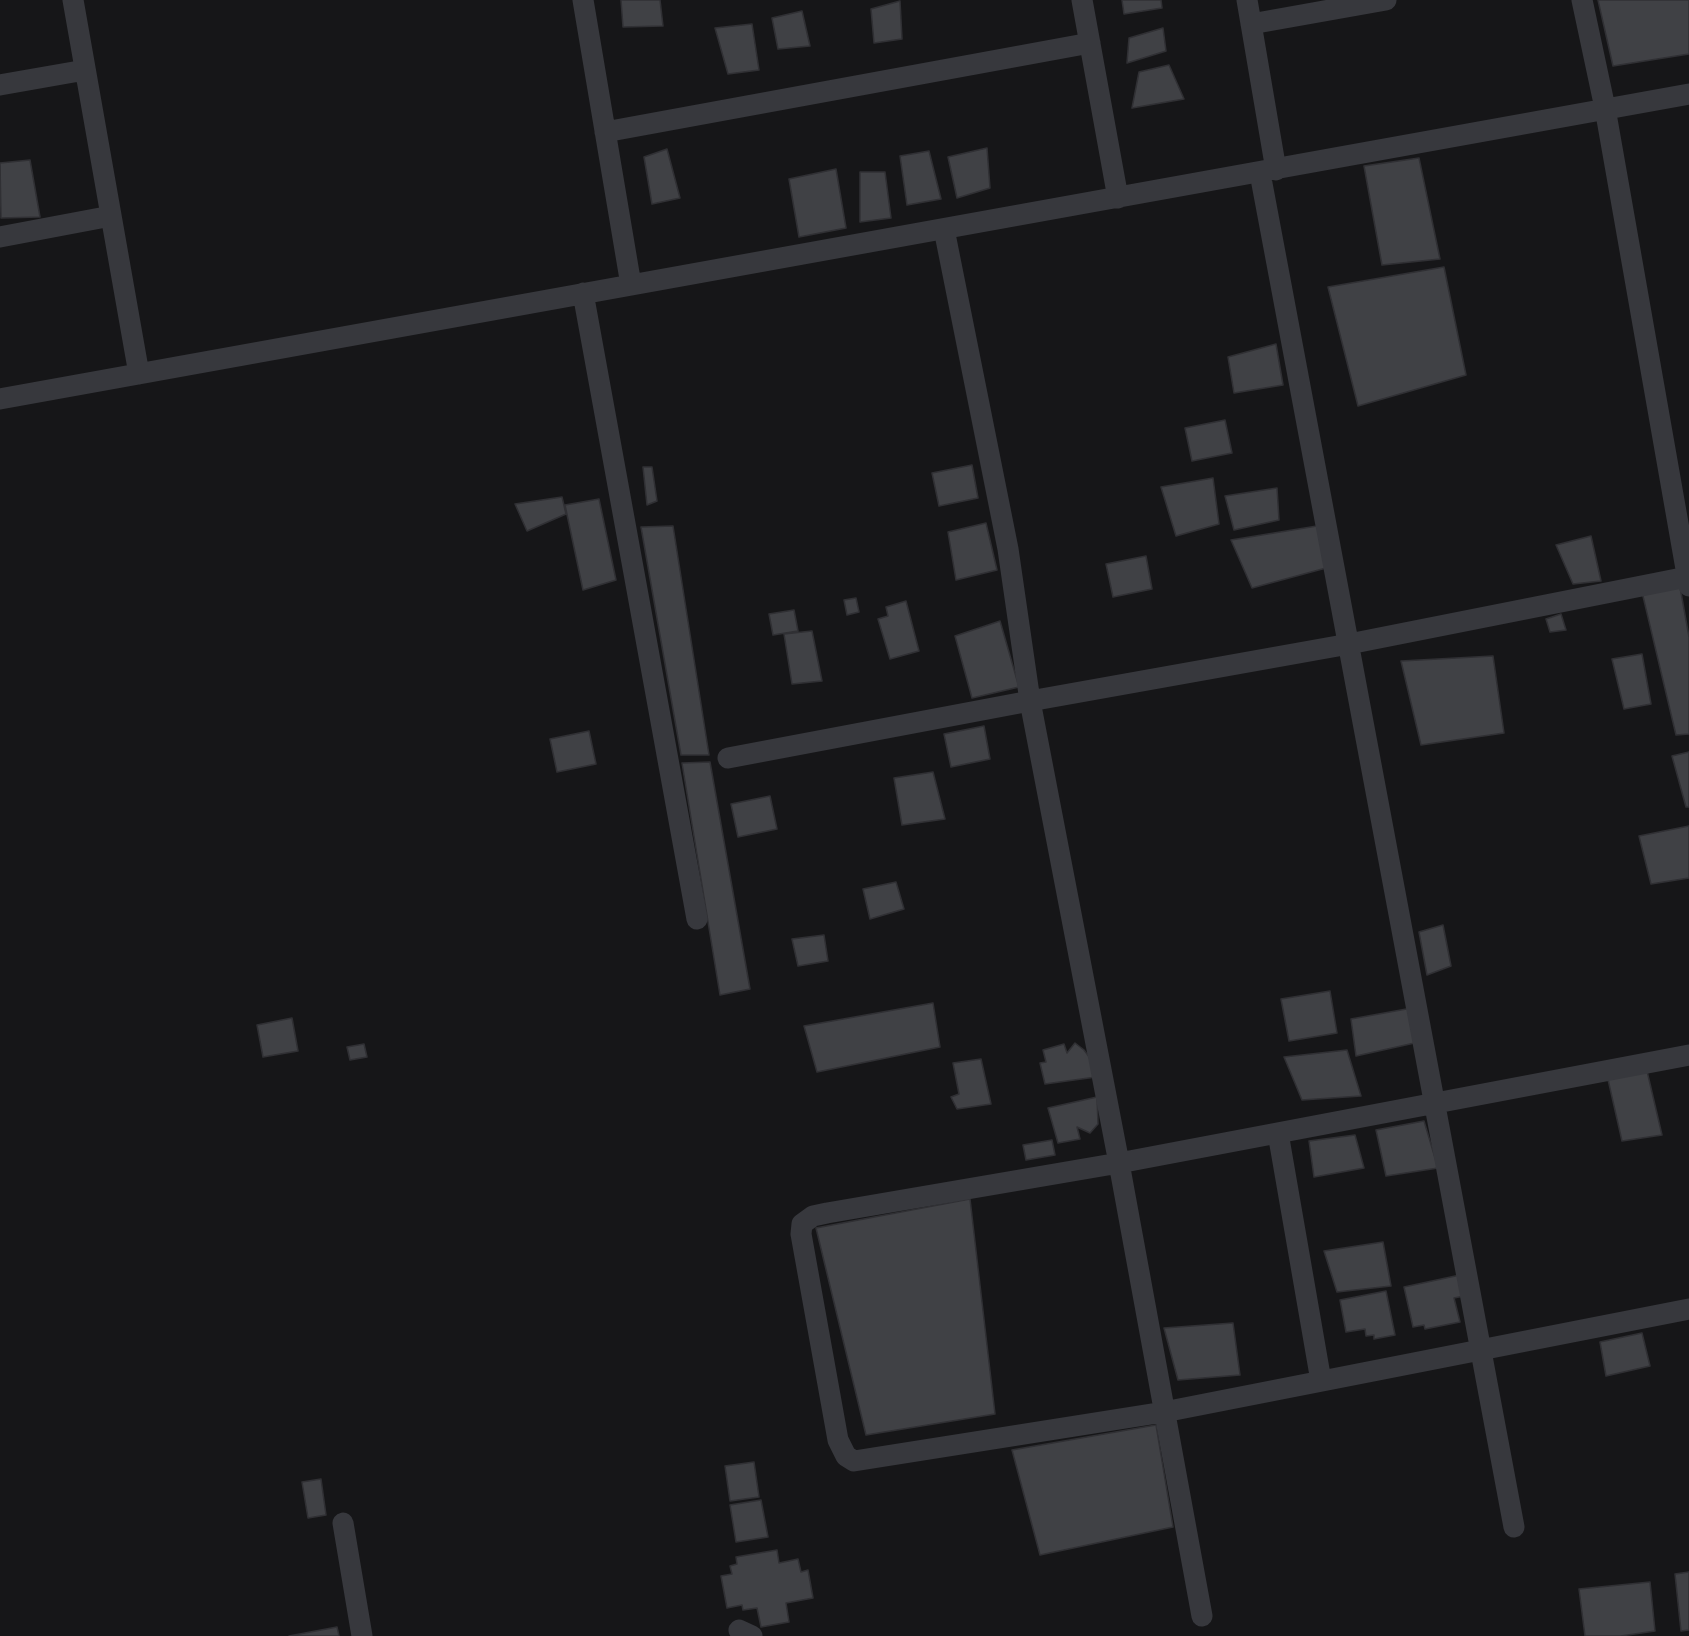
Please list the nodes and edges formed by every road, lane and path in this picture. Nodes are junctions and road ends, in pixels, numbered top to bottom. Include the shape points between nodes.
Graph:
1 (73, 0) edge
2 (583, 0) edge
3 (1082, 0) edge
4 (1247, 0) edge
5 (1386, 0) edge
6 (1582, 0) edge
7 (1251, 24) junction
8 (1090, 43) junction
9 (86, 70) junction
10 (0, 85) edge
11 (1689, 94) edge
12 (1605, 108) junction
13 (605, 132) junction
14 (1268, 172) junction
15 (1118, 198) junction
16 (111, 216) junction
17 (944, 229) junction
18 (0, 237) edge
19 (631, 285) junction
20 (583, 293) junction
21 (139, 374) junction
22 (0, 399) edge
23 (1688, 582) edge
24 (1349, 644) junction
25 (1030, 701) junction
26 (728, 758) dead end
27 (697, 919) dead end
28 (1689, 1056) edge
29 (1434, 1105) junction
30 (1278, 1133) junction
31 (1119, 1163) junction
32 (1689, 1309) edge
33 (1480, 1350) junction
34 (1321, 1381) junction
35 (1164, 1412) junction
36 (343, 1523) dead end
37 (1514, 1527) dead end
38 (1202, 1616) dead end
39 (362, 1636) edge

1 - 9 street
2 - 13 street
3 - 8 street
4 - 7 street
5 - 7 street
6 - 12 street
7 - 14 street
8 - 13 street
8 - 15 street
9 - 10 street
9 - 16 street
11 - 12 street
12 - 14 street
12 - 23 street
13 - 19 street
14 - 15 street
14 - 24 street
15 - 17 street
16 - 18 street
16 - 21 street
17 - 19 street
17 - 25 street via 1008,549
19 - 20 street
20 - 21 street
20 - 27 street
21 - 22 street
23 - 24 street
24 - 25 street
24 - 29 street
25 - 26 street
25 - 31 street
28 - 29 street
29 - 30 street
29 - 33 street
30 - 31 street
30 - 34 street
31 - 35 street
31 - 35 street via 827,1213 802,1224 834,1417 841,1448 854,1461
32 - 33 street
33 - 34 street
33 - 37 street
34 - 35 street
35 - 38 street
36 - 39 street

